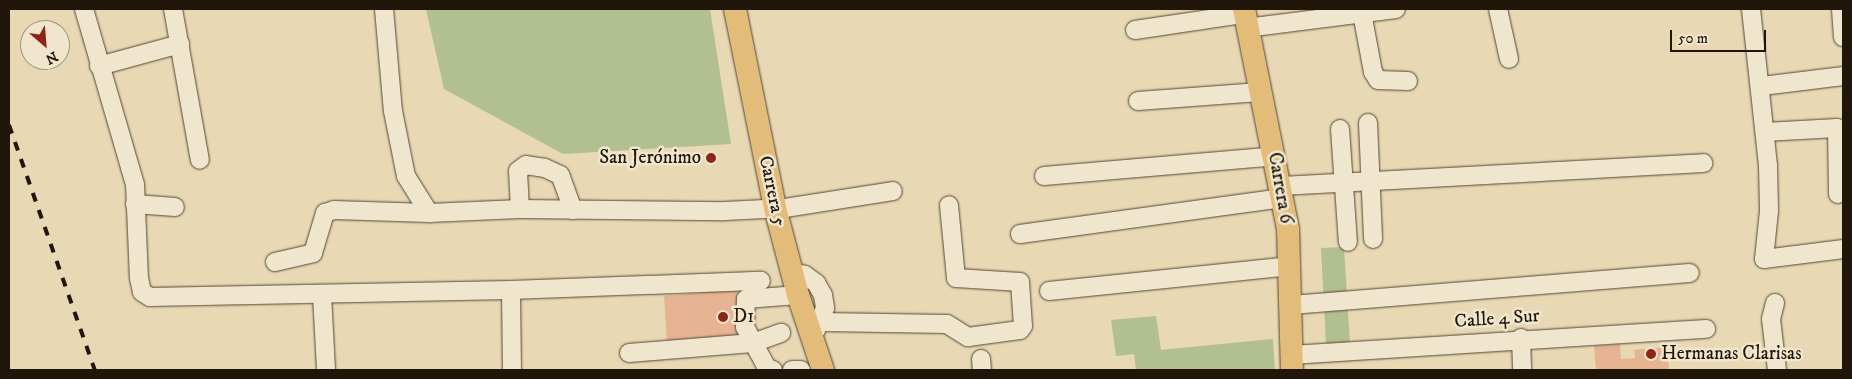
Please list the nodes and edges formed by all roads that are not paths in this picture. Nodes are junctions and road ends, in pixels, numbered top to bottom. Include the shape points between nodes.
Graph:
1 (84, 9) edge
2 (173, 9) edge
3 (384, 9) edge
4 (735, 9) edge
5 (1396, 9) edge
6 (1498, 9) edge
7 (1751, 9) edge
8 (1841, 9) edge
9 (1362, 13) junction
10 (1245, 17) edge
11 (1135, 30) dead end
12 (1843, 36) edge
13 (180, 44) junction
14 (1509, 59) dead end
15 (99, 66) junction
16 (1843, 76) edge
17 (1408, 80) dead end
18 (1762, 86) junction
19 (1260, 92) junction
20 (1138, 102) dead end
21 (1368, 123) dead end
22 (1340, 129) dead end
23 (1765, 132) junction
24 (1275, 156) junction
25 (200, 160) dead end
26 (1703, 163) dead end
27 (1044, 176) dead end
28 (1372, 180) junction
29 (1344, 182) junction
30 (894, 191) dead end
31 (1282, 192) junction
32 (1838, 194) dead end
33 (135, 204) junction
34 (949, 205) dead end
35 (175, 207) dead end
36 (775, 208) junction
37 (520, 209) junction
38 (574, 210) junction
39 (429, 213) junction
40 (1020, 234) dead end
41 (1373, 239) dead end
42 (1348, 242) dead end
43 (1843, 249) edge
44 (275, 262) dead end
45 (1289, 266) junction
46 (792, 272) junction
47 (1690, 273) dead end
48 (761, 281) dead end
49 (511, 290) junction
50 (1049, 292) dead end
51 (322, 295) junction
52 (798, 295) junction
53 (1775, 303) dead end
54 (1291, 305) junction
55 (817, 329) junction
56 (1706, 329) dead end
57 (781, 333) dead end
58 (1521, 338) junction
59 (753, 343) junction
60 (629, 353) dead end
61 (1291, 362) edge
62 (326, 370) edge
63 (512, 370) edge
64 (773, 370) edge
65 (792, 370) edge
66 (801, 370) edge
67 (823, 370) edge
68 (1522, 370) edge
69 (1778, 370) edge

1 - 15 street
2 - 13 street
3 - 39 street via 393,111 406,176
4 - 36 main road, Carrera 5
5 - 9 street
6 - 14 street
7 - 18 street
8 - 12 street
9 - 10 street
9 - 17 street via 1373,72 1378,80
10 - 11 street
10 - 19 main road, Carrera 6
13 - 15 street
13 - 25 street
15 - 33 street via 135,184
16 - 18 street
18 - 23 street
19 - 20 street
19 - 24 main road, Carrera 6
21 - 28 street
22 - 29 street
23 - 32 street via 1837,128
23 - 43 street via 1769,211 1764,259
24 - 27 street
24 - 31 main road, Carrera 6
26 - 28 street
28 - 29 street
28 - 41 street
29 - 31 street via 1310,184
29 - 42 street
30 - 36 street
31 - 40 street
31 - 45 main road, Carrera 6
33 - 35 street
33 - 51 street via 139,278 142,292 150,297
34 - 55 street via 956,278 1020,282 1024,326 1020,330 968,337 946,324
36 - 38 street via 725,211
36 - 46 main road, Carrera 5
37 - 38 street
37 - 38 street via 518,171 526,165 560,175
37 - 39 street
39 - 44 street via 334,210 325,213 313,253
45 - 50 street
45 - 54 main road, Carrera 6
46 - 52 main road, Carrera 5
46 - 55 street via 805,275 816,283 825,308
47 - 54 street
48 - 49 street
49 - 51 street
49 - 63 street
51 - 62 street
52 - 55 main road, Carrera 5
52 - 59 street via 746,299 745,327
53 - 69 street via 1771,319
54 - 61 main road, Carrera 6
55 - 67 main road, Carrera 5
56 - 58 street, Calle 4 Sur
57 - 59 street
58 - 61 street, Calle 4 Sur
58 - 68 street
59 - 60 street
59 - 64 street via 767,368
65 - 66 street

